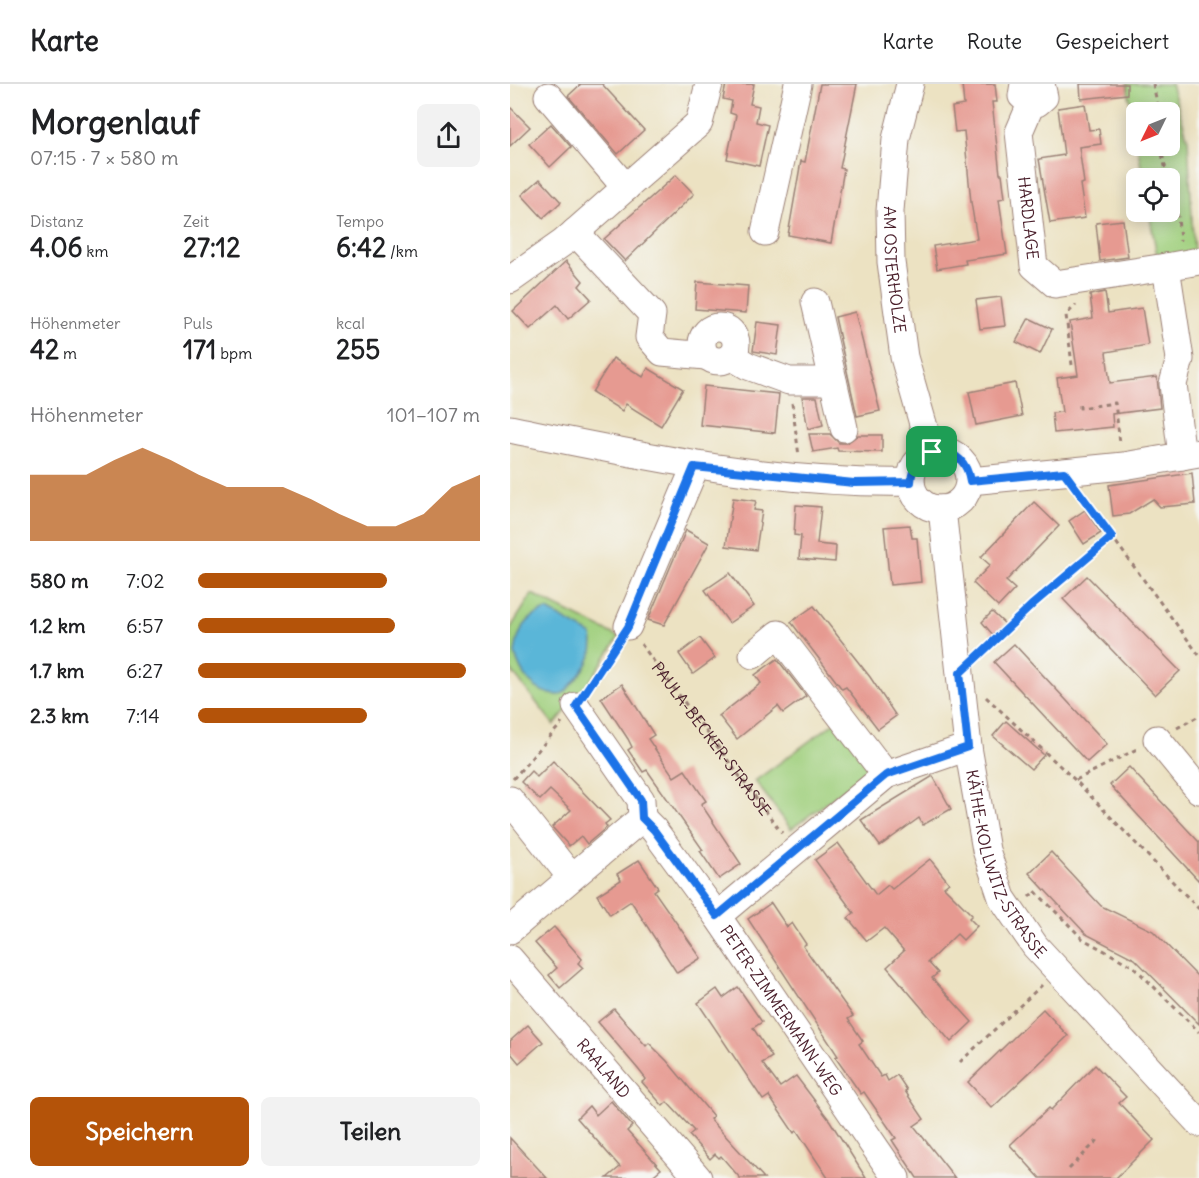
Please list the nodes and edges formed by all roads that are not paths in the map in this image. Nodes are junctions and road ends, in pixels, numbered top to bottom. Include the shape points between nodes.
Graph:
1 (709, 84) edge
2 (798, 84) edge
3 (910, 84) edge
4 (1032, 91) edge
5 (548, 96) dead end
6 (626, 188) junction
7 (575, 232) junction
8 (765, 232) dead end
9 (1199, 261) edge
10 (1166, 267) junction
11 (510, 280) edge
12 (815, 302) dead end
13 (833, 381) junction
14 (844, 428) dead end
15 (510, 429) edge
16 (932, 452) junction
17 (1191, 454) edge
18 (694, 467) junction
19 (970, 481) junction
20 (911, 482) junction
21 (942, 509) junction
22 (628, 627) road end
23 (753, 655) dead end
24 (576, 706) road end
25 (1157, 739) dead end
26 (968, 747) junction
27 (886, 775) junction
28 (1199, 790) edge
29 (510, 800) edge
30 (642, 818) junction
31 (571, 877) junction
32 (717, 916) junction
33 (510, 930) edge
34 (510, 959) edge
35 (1199, 1123) edge
36 (698, 1178) edge
37 (896, 1178) edge

1 - 6 street via 699,123
2 - 8 street
3 - 16 street, AM OSTERHOLZE via 896,138 890,211 891,262 904,357
4 - 10 street, HARDLAGE via 1019,132 1034,266 1055,284
5 - 6 street
6 - 7 street
7 - 11 street
7 - 13 street via 652,314 649,337 662,351 718,356 789,381
9 - 10 street, HARDLAGE
10 - 17 street via 1180,359 1173,384
12 - 13 street
13 - 14 street
15 - 18 street
16 - 19 street via 957,456
16 - 20 street via 915,466
17 - 19 street
18 - 20 street via 854,483
18 - 22 street
19 - 21 street via 961,500
20 - 21 street via 921,502
21 - 26 street, KÄTHE-KOLLWITZ-STRASSE
23 - 27 street via 778,634
24 - 30 street, PETER-ZIMMERMANN-WEG via 641,800
25 - 28 street
26 - 27 street
26 - 35 street, KÄTHE-KOLLWITZ-STRASSE via 986,850 1002,898 1035,946
27 - 32 street
29 - 31 street
30 - 31 street
30 - 32 street, PETER-ZIMMERMANN-WEG
31 - 33 street
32 - 37 street, PETER-ZIMMERMANN-WEG
34 - 36 street, RAALAND

